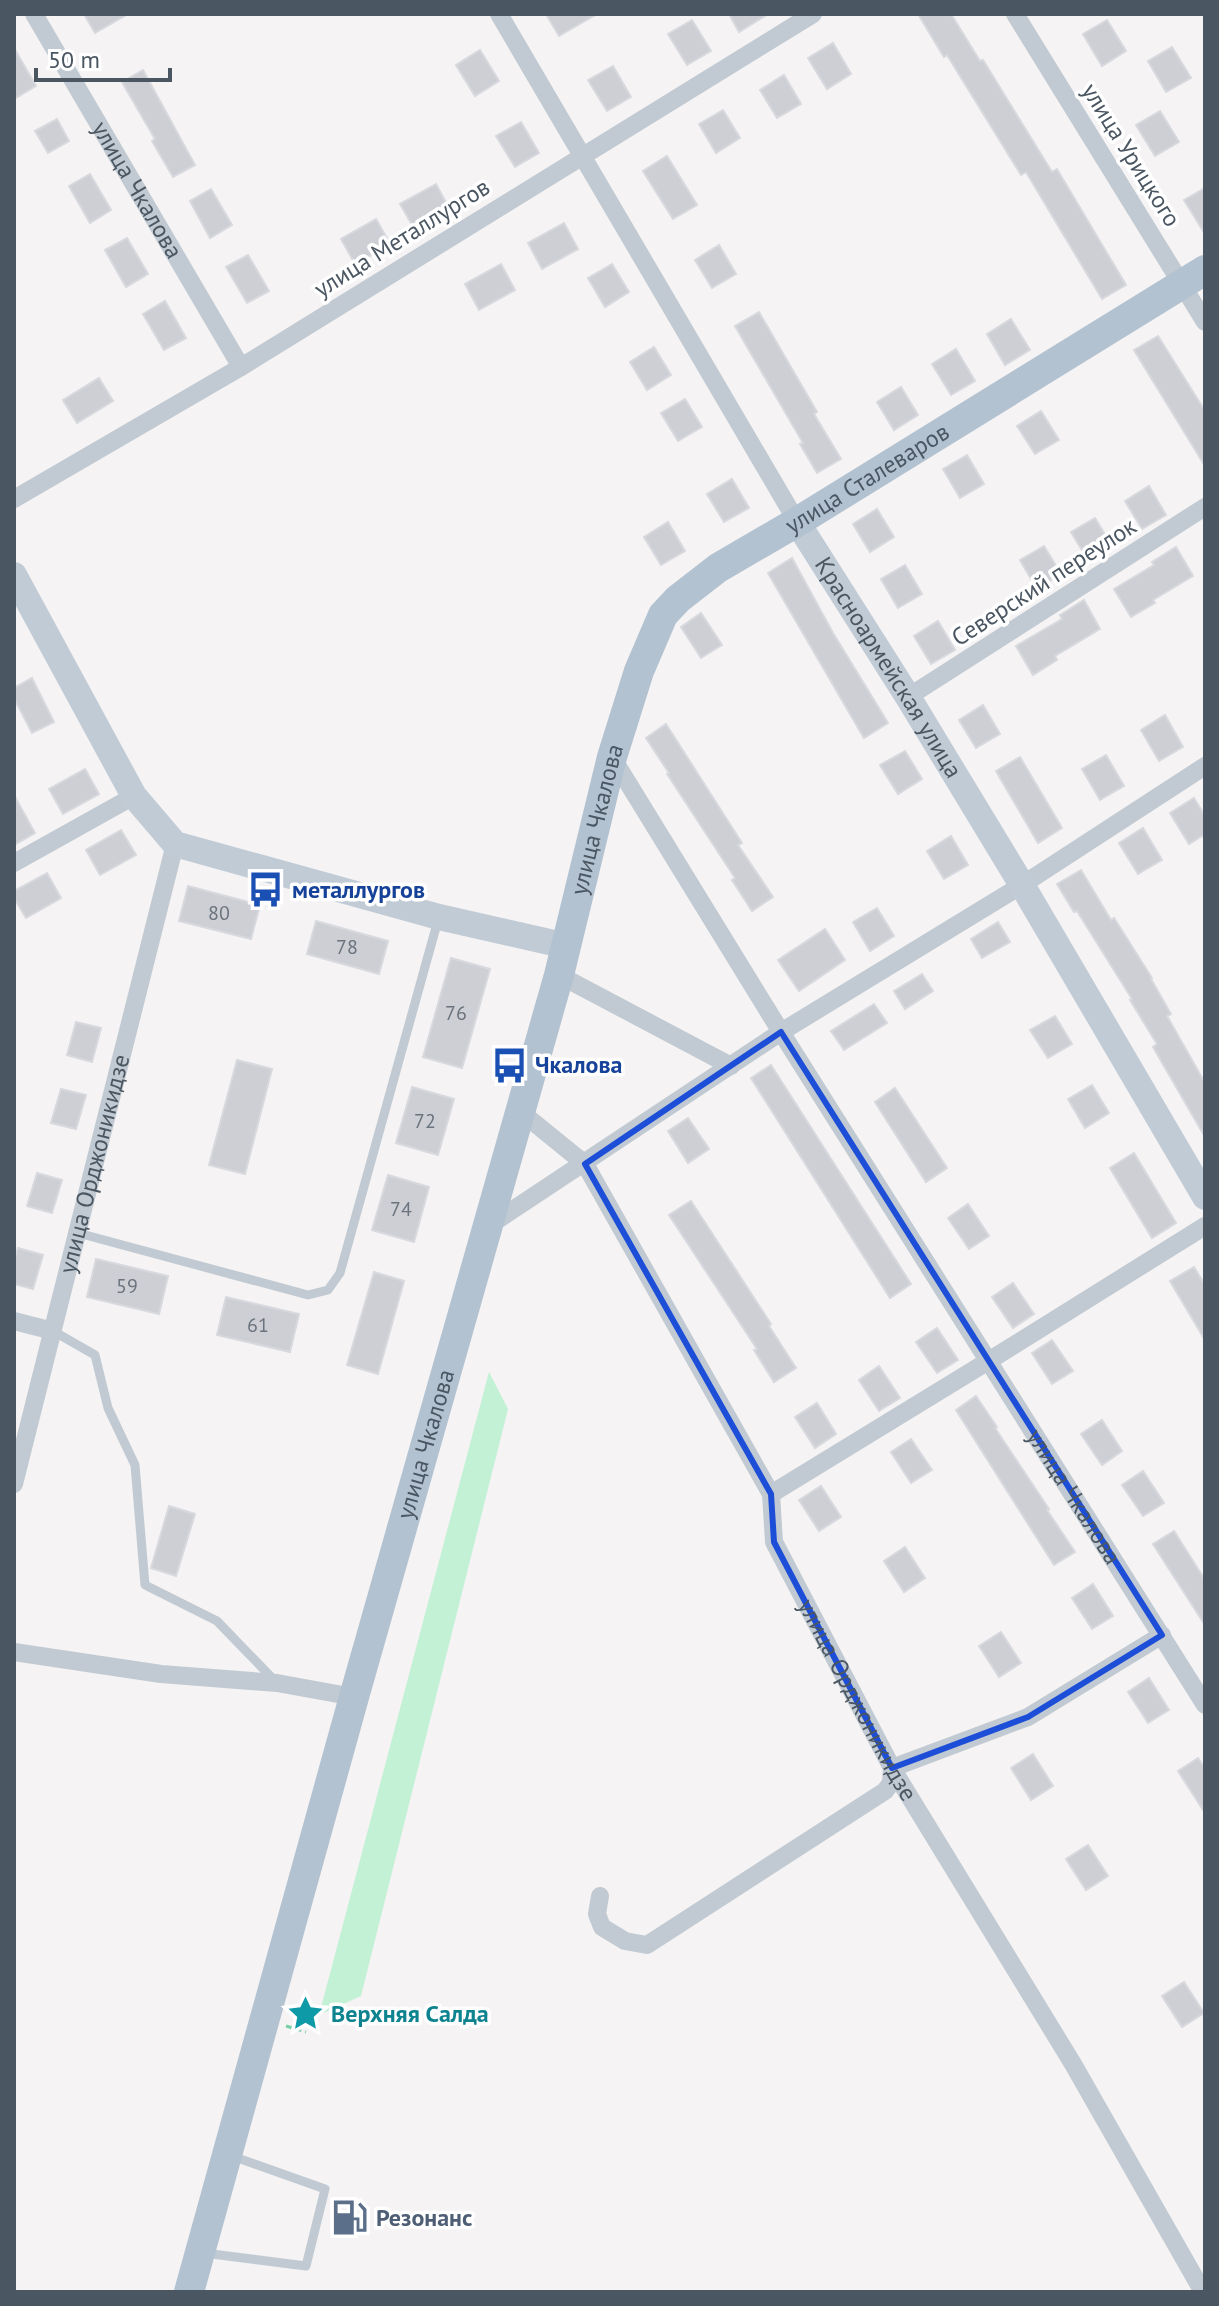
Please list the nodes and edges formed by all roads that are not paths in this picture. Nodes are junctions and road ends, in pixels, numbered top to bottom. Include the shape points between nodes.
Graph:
1 (34, 14) edge
2 (499, 14) edge
3 (813, 14) edge
4 (1015, 14) edge
5 (582, 155) junction
6 (1194, 277) edge
7 (1205, 322) edge
8 (241, 367) junction
9 (14, 499) edge
10 (1205, 507) edge
11 (797, 522) junction
12 (14, 575) edge
13 (908, 697) junction
14 (612, 757) junction
15 (1205, 766) edge
16 (134, 796) junction
17 (175, 844) junction
18 (14, 863) edge
19 (1022, 885) junction
20 (439, 917) junction
21 (567, 946) junction
22 (559, 975) junction
23 (781, 1032) junction
24 (731, 1066) junction
25 (521, 1112) junction
26 (585, 1164) junction
27 (1205, 1197) edge
28 (1205, 1226) edge
29 (487, 1227) junction
30 (78, 1233) junction
31 (14, 1321) edge
32 (53, 1331) junction
33 (990, 1360) junction
34 (14, 1484) edge
35 (771, 1494) junction
36 (1162, 1635) junction
37 (14, 1652) edge
38 (277, 1683) junction
39 (354, 1697) junction
40 (1205, 1705) edge
41 (892, 1768) junction
42 (600, 1896) dead end
43 (227, 2154) junction
44 (200, 2252) junction
45 (189, 2292) edge
46 (1203, 2292) edge

1 - 8 street, улица Чкалова
2 - 5 street, Красноармейская улица
3 - 5 street, улица Металлургов
4 - 6 street, улица Урицкого
5 - 8 street, улица Металлургов
5 - 11 street, Красноармейская улица
6 - 7 street, улица Урицкого
6 - 11 main road, улица Сталеваров
8 - 9 street, улица Металлургов
10 - 13 street, Северский переулок
11 - 13 street, Красноармейская улица
11 - 14 main road, улица Сталеваров via 718,568 663,615
12 - 16 street
13 - 19 street, Красноармейская улица
14 - 21 main road, улица Чкалова
14 - 23 street, улица Чкалова
15 - 19 street
16 - 17 street
16 - 18 street
17 - 20 street
17 - 30 street, улица Орджоникидзе
19 - 23 street
19 - 27 street, Красноармейская улица
20 - 21 street
20 - 30 lane via 340,1273 328,1290 308,1295
21 - 22 main road, улица Чкалова
22 - 24 street
22 - 25 main road, улица Чкалова
23 - 24 street
23 - 33 street, улица Чкалова
24 - 26 street
25 - 26 street, улица Орджоникидзе
25 - 29 main road, улица Чкалова
26 - 29 street
26 - 35 street, улица Орджоникидзе
28 - 33 street
29 - 39 main road, улица Чкалова
30 - 32 street, улица Орджоникидзе
31 - 32 street
32 - 34 street, улица Орджоникидзе
32 - 38 lane via 95,1355 108,1408 135,1465 145,1585 217,1621
33 - 35 street
33 - 36 street, улица Чкалова
35 - 41 street, улица Орджоникидзе via 774,1542
36 - 40 street, улица Чкалова
36 - 41 street via 1028,1717
37 - 38 street via 161,1674
38 - 39 street
39 - 43 main road, улица Чкалова
41 - 42 street via 885,1791 647,1945 625,1941 602,1927 597,1914
41 - 46 street, улица Орджоникидзе via 1073,2064
43 - 44 main road, улица Чкалова
43 - 44 lane via 325,2189 306,2266
44 - 45 main road, улица Чкалова

